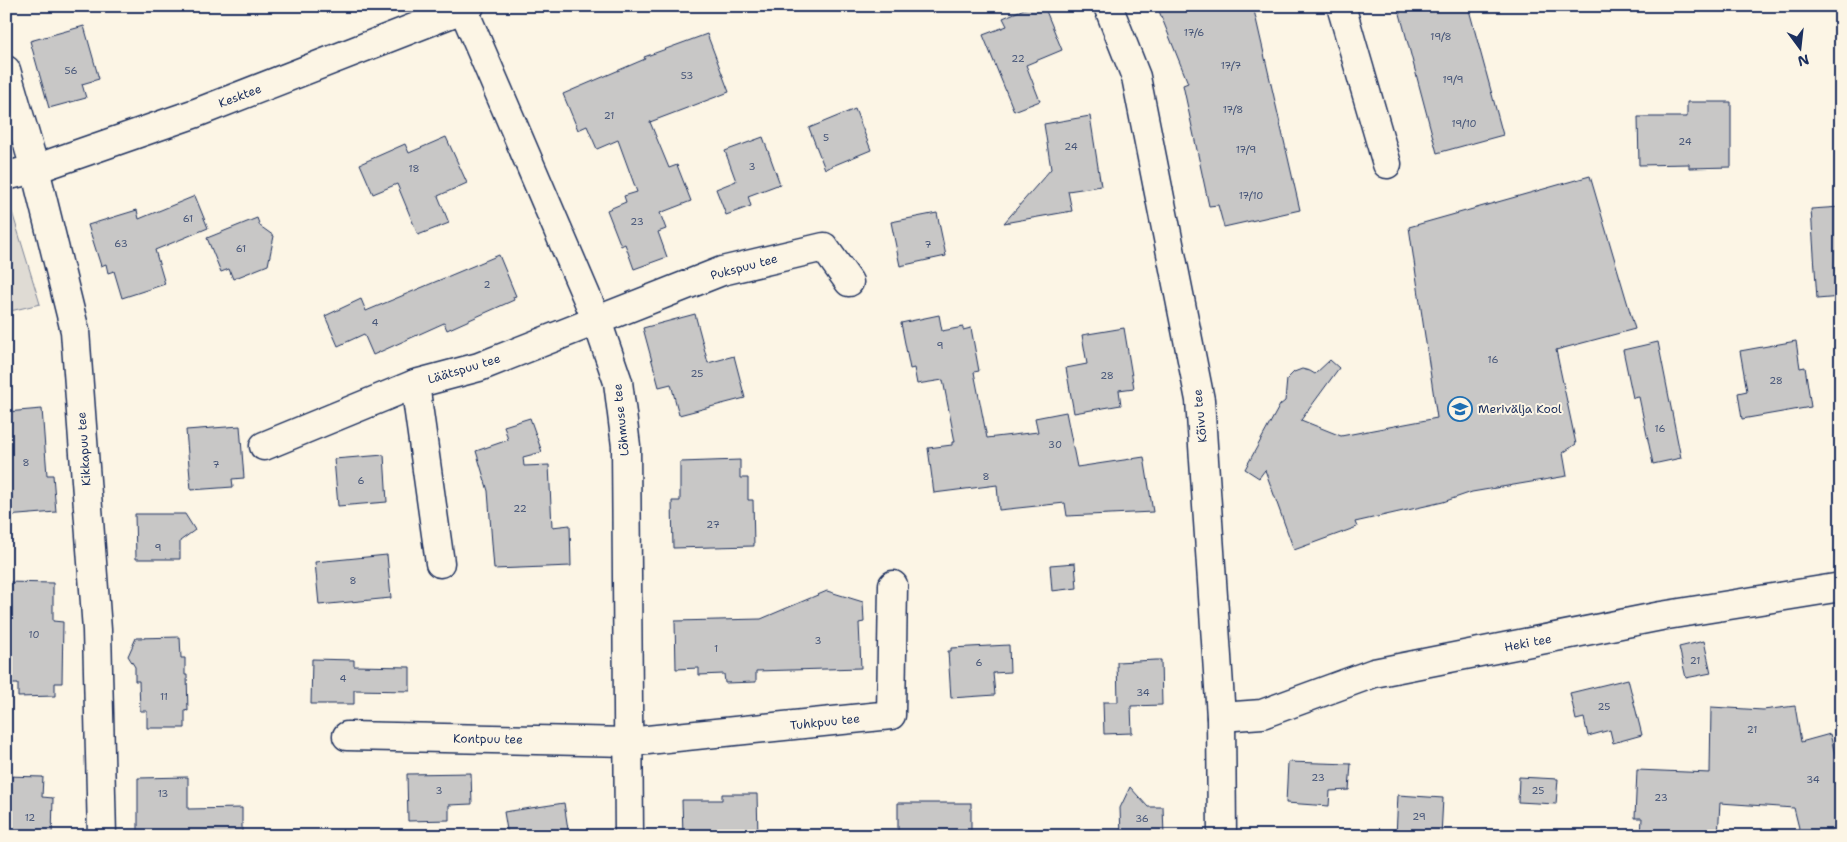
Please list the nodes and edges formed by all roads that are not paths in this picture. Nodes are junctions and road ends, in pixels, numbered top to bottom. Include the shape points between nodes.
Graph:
1 (1108, 6) edge
2 (1341, 6) edge
3 (465, 7) edge
4 (6, 70) edge
5 (1387, 164) dead end
6 (34, 169) junction
7 (6, 176) edge
8 (849, 282) dead end
9 (597, 321) junction
10 (415, 384) junction
11 (264, 446) dead end
12 (440, 563) dead end
13 (893, 585) dead end
14 (1841, 587) edge
15 (1220, 717) junction
16 (347, 736) dead end
17 (628, 742) junction
18 (102, 836) edge
19 (629, 836) edge
20 (1222, 836) edge

1 - 15 street, Kõivu tee via 1136,77 1200,400
2 - 5 street
3 - 6 street, Kesktee via 196,113
3 - 9 street, Lõhmuse tee
4 - 6 street, Kikkapuu tee
6 - 7 street, Kesktee
6 - 18 street, Kikkapuu tee via 75,331 97,630
8 - 9 street, Pukspuu tee via 824,247 722,271
9 - 10 street, Läätspuu tee via 479,367
9 - 17 street, Lõhmuse tee via 618,382 626,446
10 - 11 street
10 - 12 street, Läätspuu tee
13 - 17 street, Tuhkpuu tee via 892,715
14 - 15 street, Heki tee via 1661,616 1374,673 1262,714
15 - 20 street, Kõivu tee
16 - 17 street, Kontpuu tee
17 - 19 street, Lõhmuse tee

